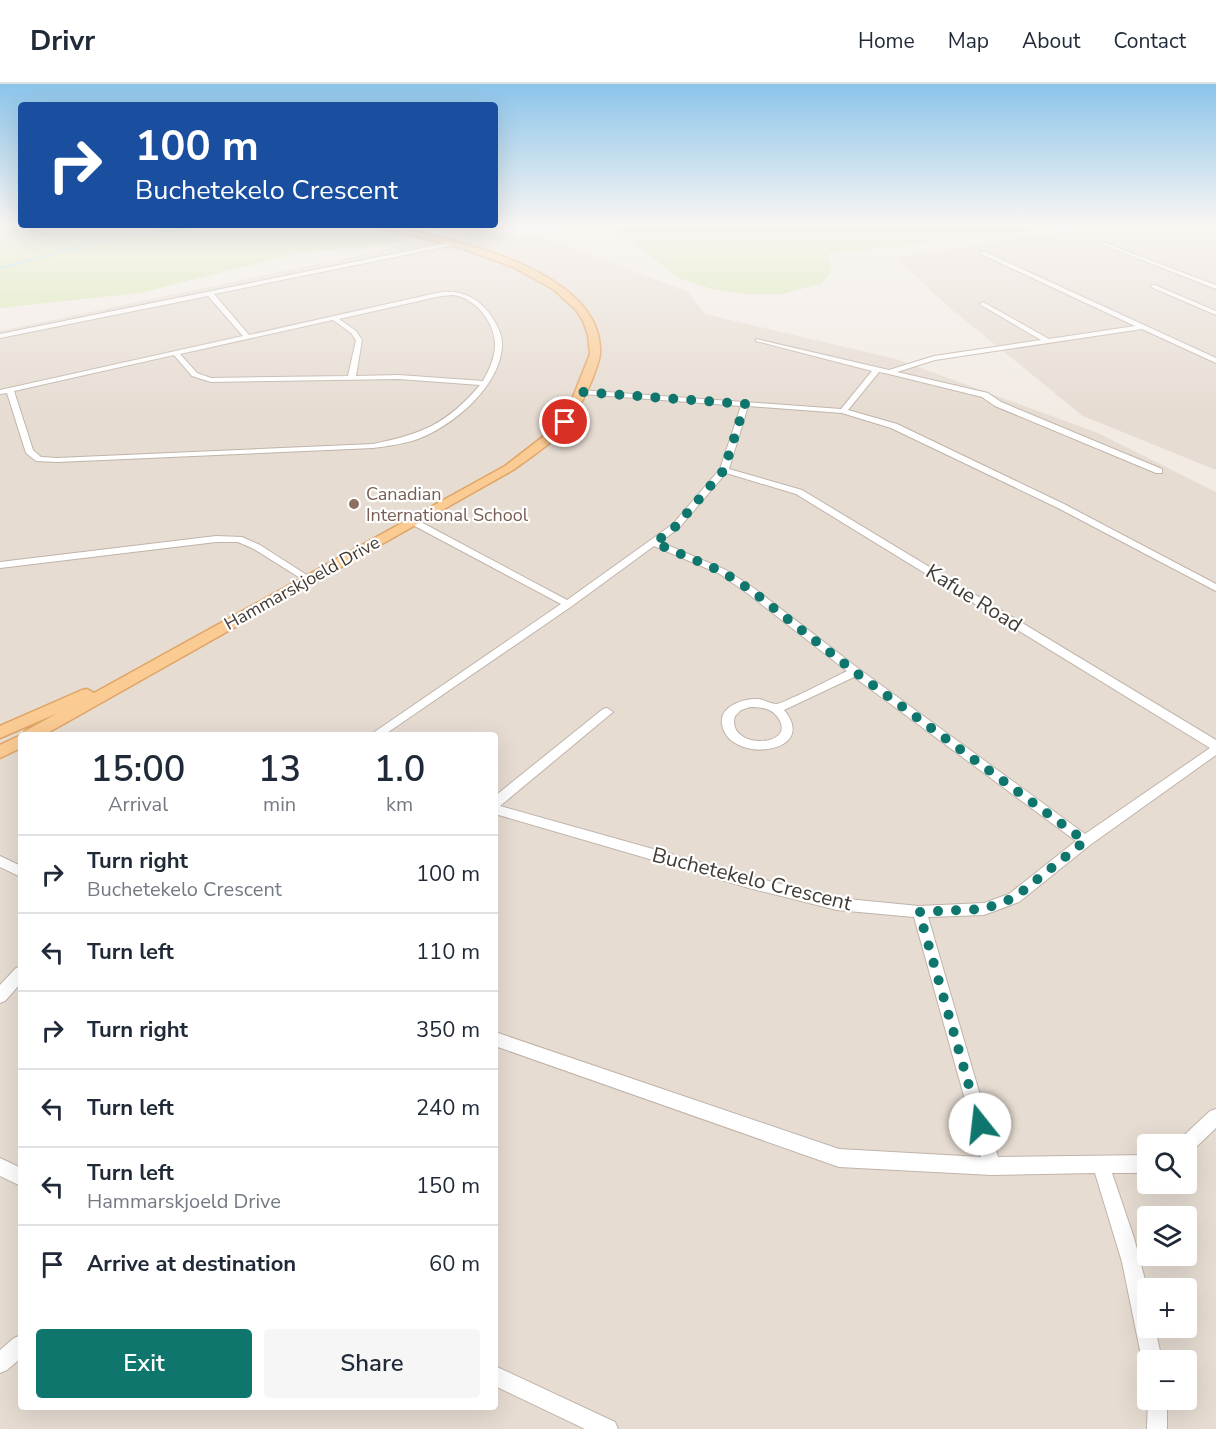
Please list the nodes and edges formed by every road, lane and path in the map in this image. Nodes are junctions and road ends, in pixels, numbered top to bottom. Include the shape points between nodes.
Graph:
1 (244, 286) edge
2 (554, 286) edge
3 (1054, 286) edge
4 (1153, 286) dead end
5 (209, 293) junction
6 (982, 304) dead end
7 (1216, 313) edge
8 (334, 318) junction
9 (1143, 327) junction
10 (0, 336) edge
11 (248, 337) junction
12 (758, 340) dead end
13 (1049, 342) junction
14 (176, 354) junction
15 (1216, 360) edge
16 (877, 370) junction
17 (889, 372) junction
18 (352, 376) junction
19 (486, 382) junction
20 (10, 390) junction
21 (0, 392) edge
22 (582, 392) junction
23 (745, 404) junction
24 (843, 411) junction
25 (724, 470) junction
26 (1159, 471) dead end
27 (414, 522) junction
28 (655, 543) junction
29 (0, 565) edge
30 (308, 579) junction
31 (1216, 588) edge
32 (568, 604) junction
33 (855, 672) junction
34 (135, 675) junction
35 (777, 709) junction
36 (607, 712) dead end
37 (0, 732) edge
38 (36, 732) edge
39 (380, 732) edge
40 (18, 743) edge
41 (1216, 748) edge
42 (0, 753) edge
43 (498, 801) edge
44 (498, 810) edge
45 (1085, 841) junction
46 (0, 861) edge
47 (18, 870) edge
48 (919, 912) junction
49 (18, 976) edge
50 (0, 996) edge
51 (498, 1040) edge
52 (1216, 1117) edge
53 (1197, 1135) edge
54 (1137, 1164) edge
55 (1101, 1166) junction
56 (0, 1167) edge
57 (992, 1167) junction
58 (18, 1176) edge
59 (18, 1348) edge
60 (1150, 1350) edge
61 (0, 1363) edge
62 (498, 1377) edge
63 (1157, 1410) edge
64 (608, 1429) edge
65 (1157, 1429) edge

1 - 5 street
2 - 22 main road, Hammarskjoeld Drive via 575,304 592,329 595,352
3 - 9 street
4 - 7 street
5 - 10 street
5 - 11 street
6 - 13 street
8 - 11 street
8 - 18 street via 359,340
8 - 19 street via 441,294 466,295 491,318 498,337 499,357
9 - 13 street
9 - 15 street
11 - 14 street
12 - 16 street
13 - 17 street via 934,358
14 - 18 street via 190,374 211,380
14 - 20 street
16 - 17 street
16 - 24 street
17 - 26 street via 985,395 998,404
18 - 19 street
19 - 20 street via 441,423 399,442 57,460 39,459 29,452
20 - 21 street
22 - 23 street
22 - 27 main road, Hammarskjoeld Drive via 565,422 517,462
23 - 24 street
23 - 25 street
24 - 31 street via 908,430
25 - 28 street via 676,526
25 - 41 street, Kafue Road via 799,492
27 - 30 main road, Hammarskjoeld Drive
27 - 32 street
28 - 32 street
28 - 33 street via 723,572
29 - 30 street via 239,539
30 - 34 main road, Hammarskjoeld Drive
32 - 39 street
33 - 35 street
33 - 45 street
34 - 37 main road, Hammarskjoeld Drive
34 - 38 main road, Hammarskjoeld Drive
35 - 35 street via 790,726 787,736 778,743 751,745 729,731 726,722 738,706 765,704
36 - 43 street
40 - 42 main road
41 - 45 street, Buchetekelo Crescent
44 - 48 street, Buchetekelo Crescent via 837,904
45 - 48 street, Buchetekelo Crescent via 1014,898 984,909
46 - 47 street
48 - 57 street
49 - 50 street
51 - 57 street via 839,1158
52 - 53 street
54 - 55 street
55 - 57 street
55 - 60 street via 1122,1221
56 - 58 street
59 - 61 street
62 - 64 street
63 - 65 street

